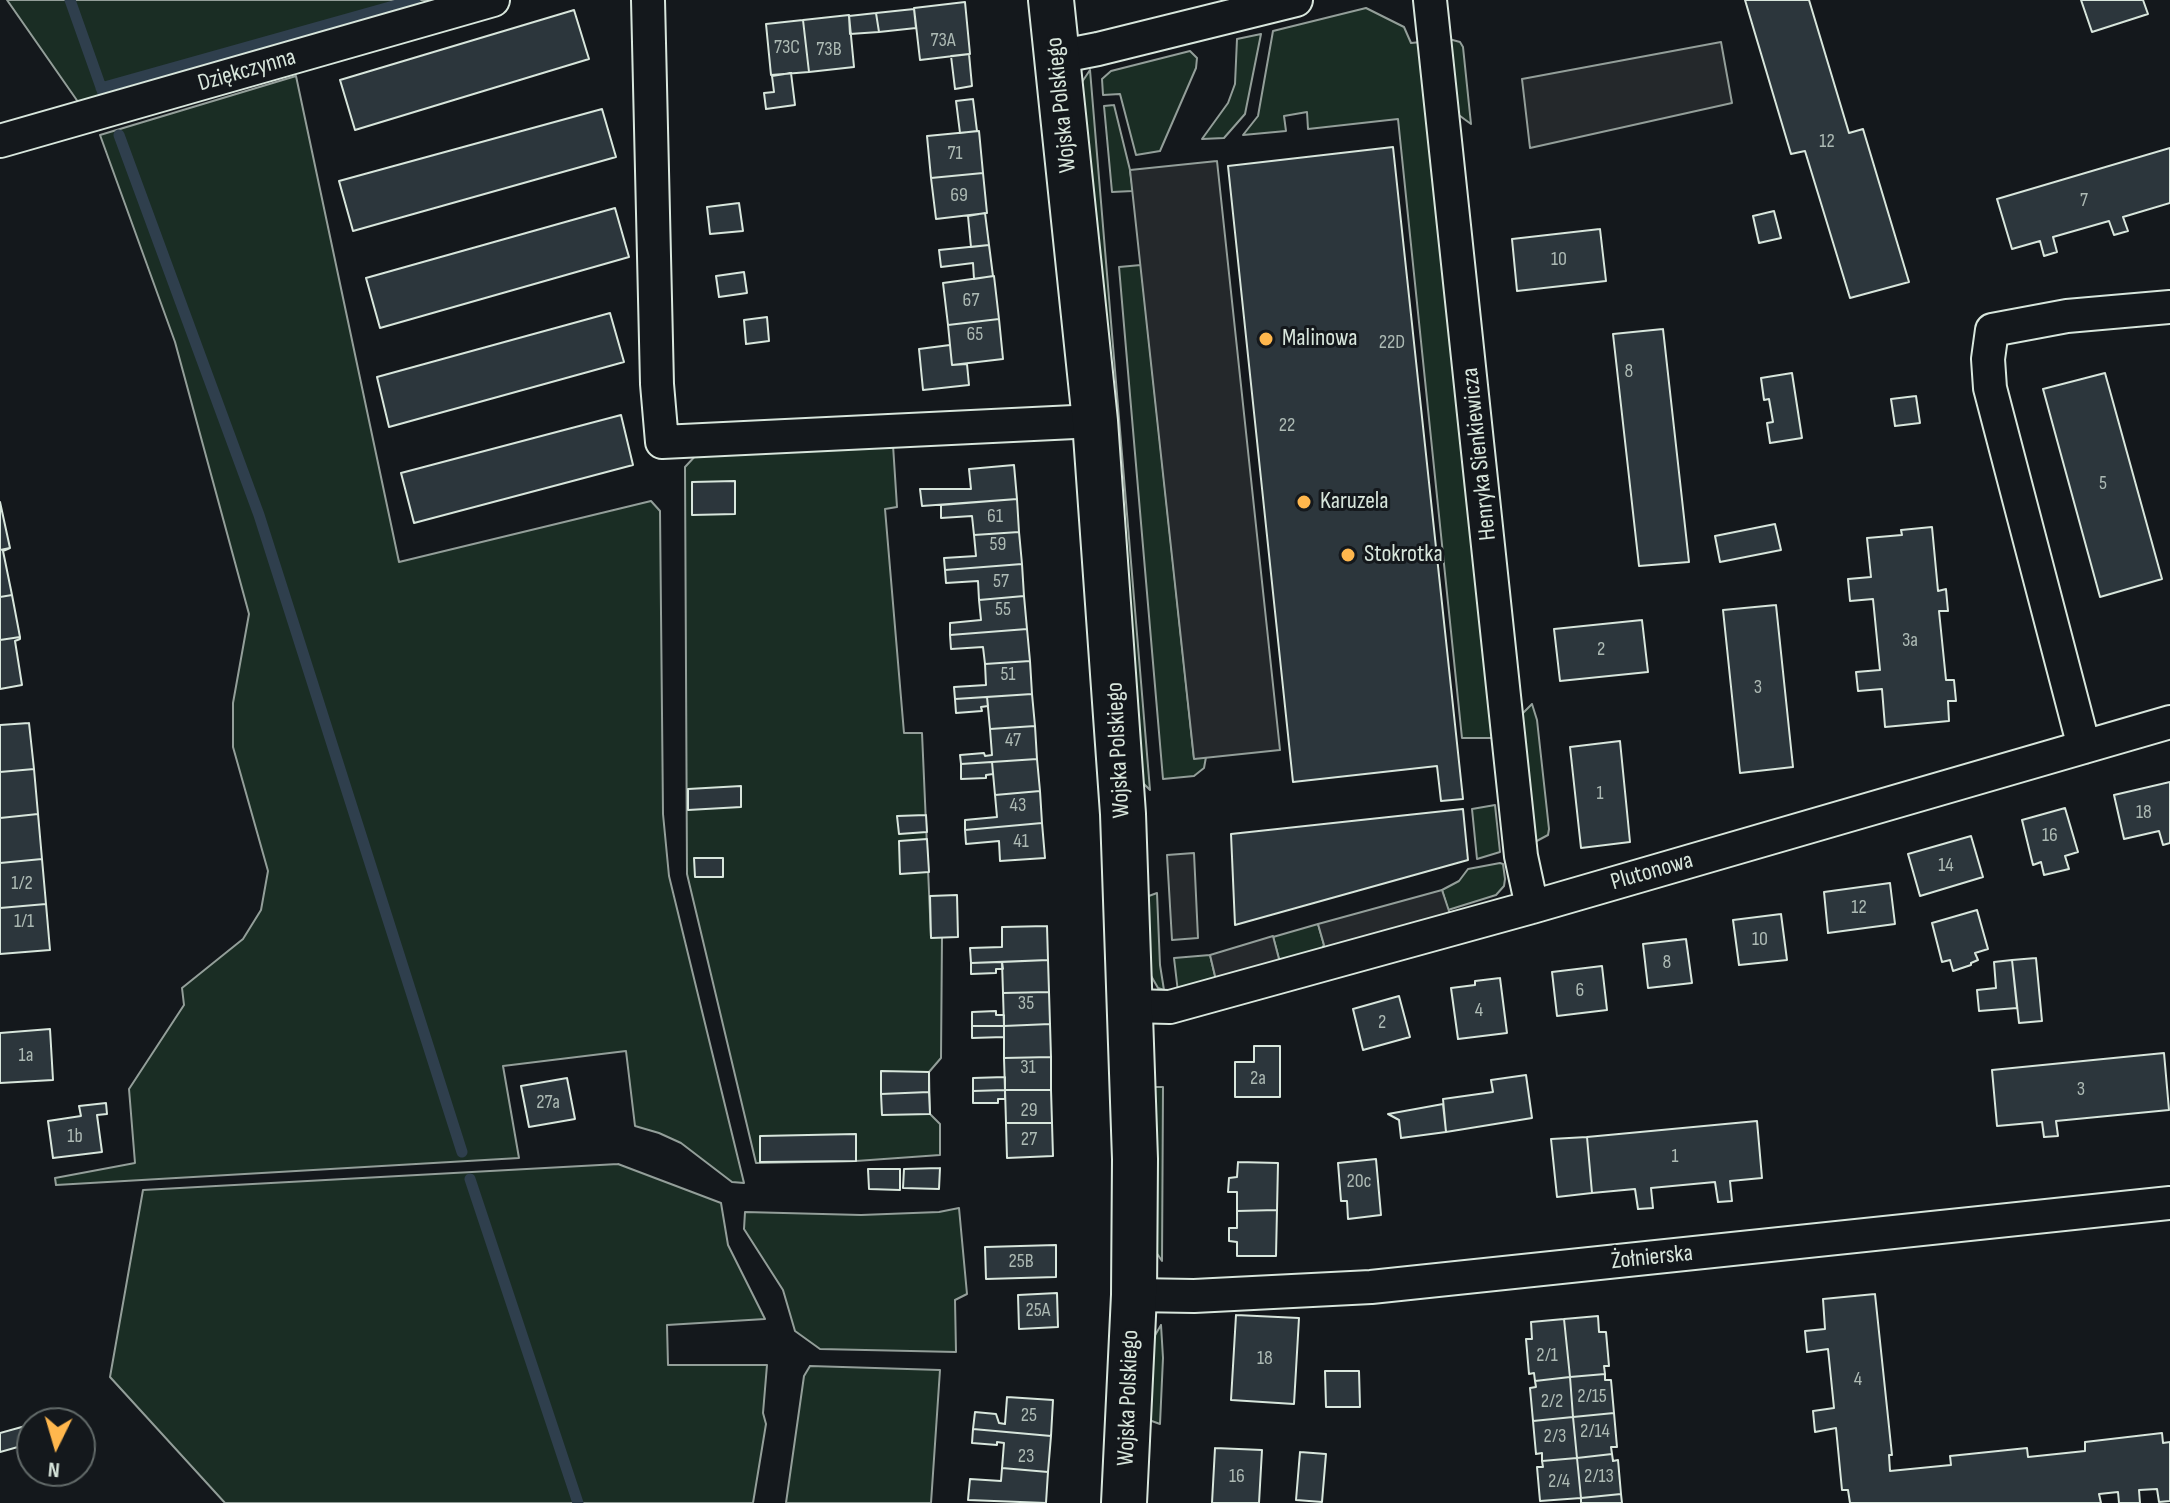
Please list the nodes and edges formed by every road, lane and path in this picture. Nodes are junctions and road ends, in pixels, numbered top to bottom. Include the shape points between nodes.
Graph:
1 (493, 0) edge
2 (648, 0) edge
3 (1051, 0) edge
4 (1296, 0) edge
5 (1430, 0) edge
6 (1057, 57) junction
7 (0, 141) edge
8 (2170, 307) edge
9 (1095, 421) junction
10 (2170, 722) edge
11 (2084, 747) junction
12 (1532, 907) junction
13 (1131, 1006) junction
14 (2170, 1203) edge
15 (1134, 1295) junction
16 (1124, 1503) edge

1 - 7 street, Dziękczynna
2 - 9 street via 662,442
3 - 6 street, Wojska Polskiego
4 - 6 street
5 - 12 street, Henryka Sienkiewicza via 1521,856
6 - 9 street, Wojska Polskiego
8 - 11 street via 2067,316 1992,330 1990,388
9 - 13 street, Wojska Polskiego via 1119,741
10 - 11 street, Plutonowa
11 - 12 street, Plutonowa
12 - 13 street, Plutonowa via 1170,1007
13 - 15 street, Wojska Polskiego
14 - 15 street, Żołnierska via 1371,1287
15 - 16 street, Wojska Polskiego

